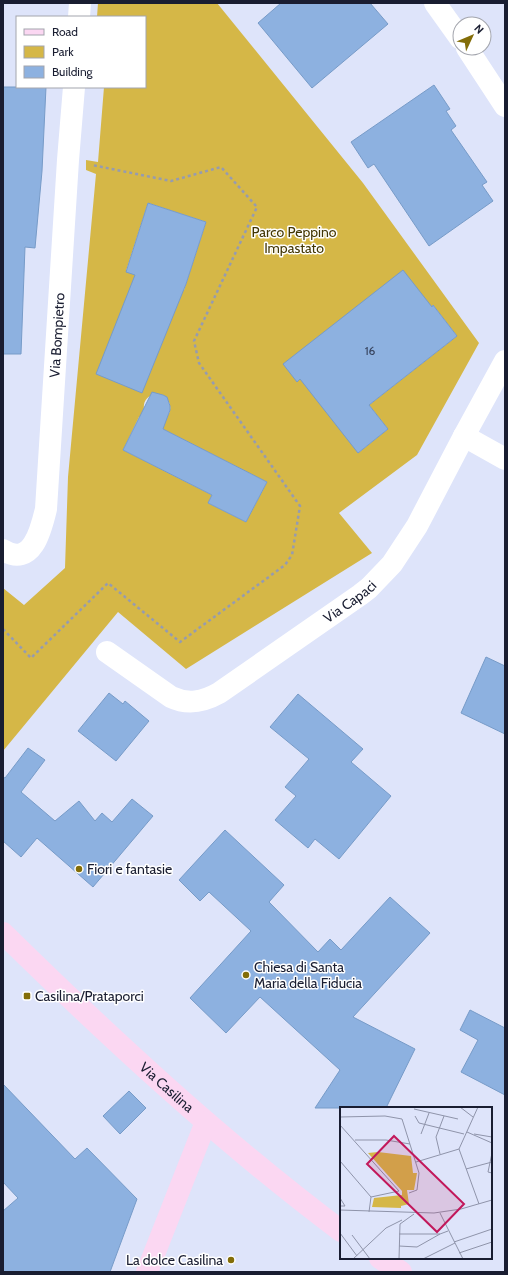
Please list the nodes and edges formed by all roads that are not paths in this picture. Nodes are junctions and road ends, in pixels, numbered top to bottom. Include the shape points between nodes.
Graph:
1 (80, 3) edge
2 (435, 3) edge
3 (79, 16) edge
4 (452, 27) edge
5 (472, 56) edge
6 (74, 88) edge
7 (505, 106) edge
8 (505, 361) edge
9 (464, 436) junction
10 (505, 459) edge
11 (3, 550) edge
12 (107, 652) dead end
13 (3, 932) edge
14 (206, 1122) junction
15 (340, 1230) edge
16 (382, 1259) edge
17 (147, 1272) edge
18 (401, 1272) edge

1 - 3 street
2 - 4 street
5 - 7 street
6 - 11 street, Via Bompietro via 46,509 38,536 29,549 16,556
8 - 9 street, Via Capaci
9 - 10 street
9 - 12 street, Via Capaci via 417,526 384,573 360,595 219,693 207,700 178,700
13 - 14 main road, Via Casilina via 98,1024
14 - 15 main road, Via Casilina
14 - 17 main road
16 - 18 main road

